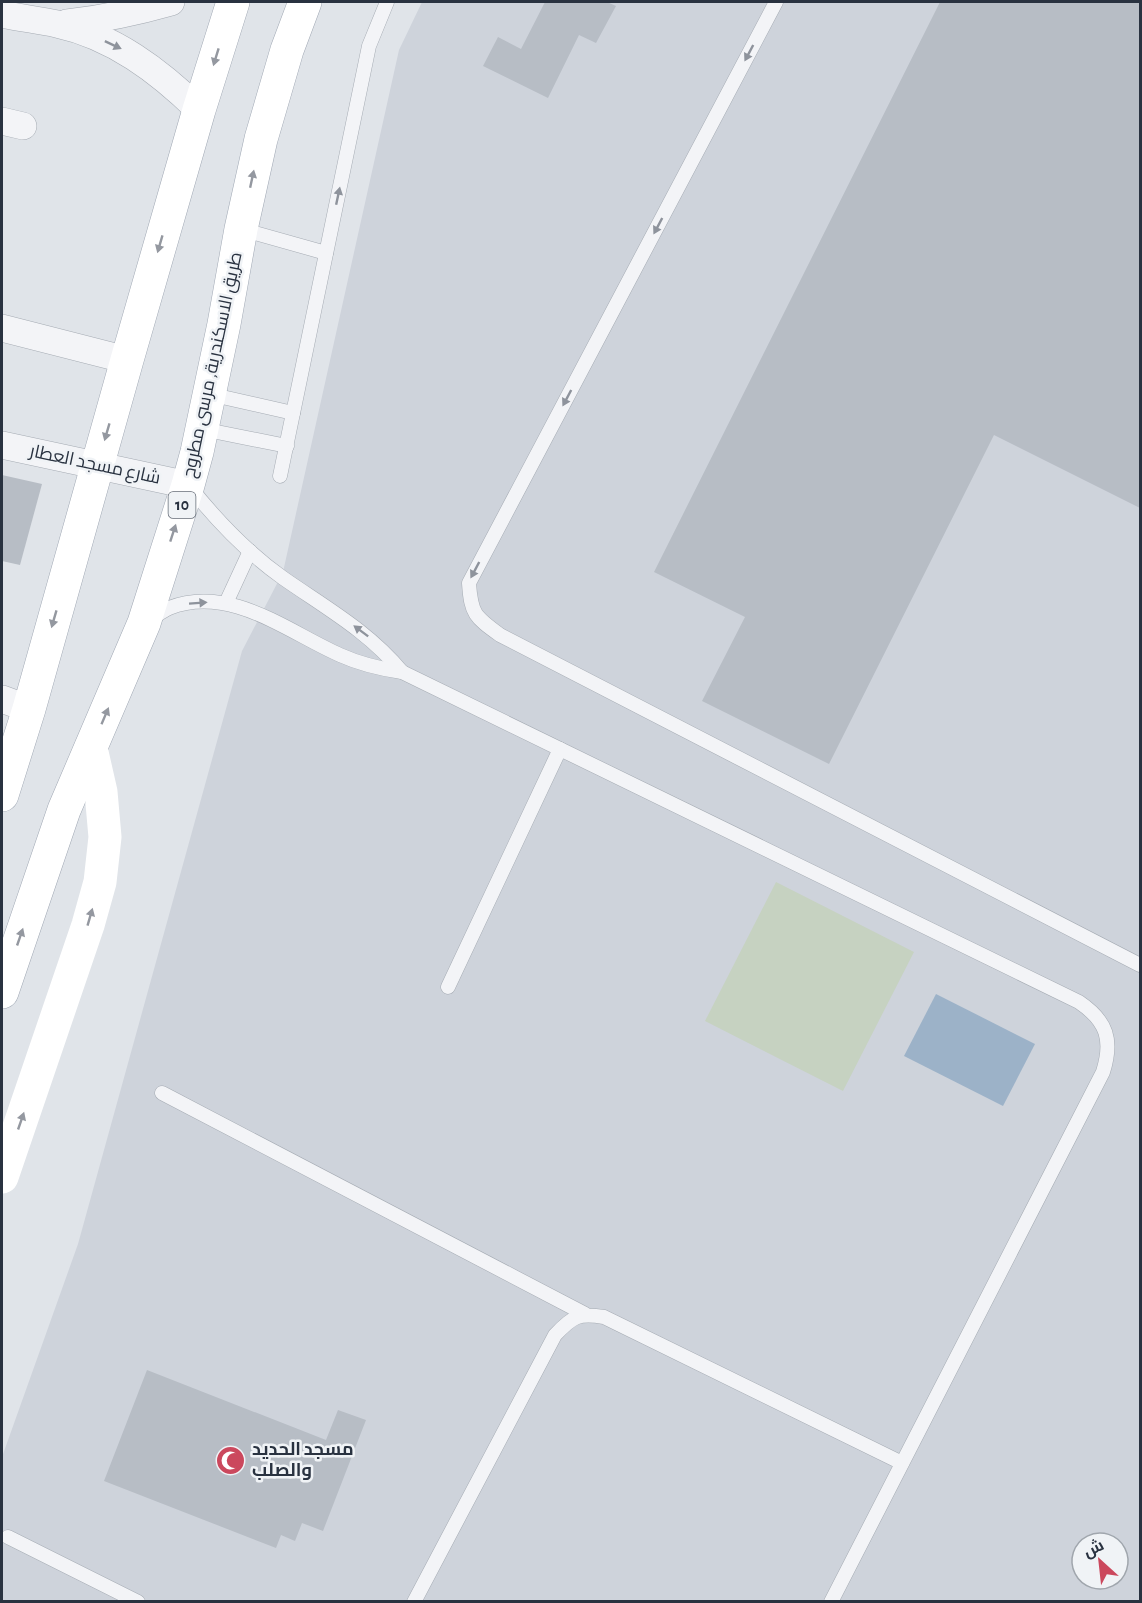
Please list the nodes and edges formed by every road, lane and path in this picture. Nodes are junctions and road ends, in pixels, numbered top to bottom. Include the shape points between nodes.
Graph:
1 (171, 2) edge
2 (233, 2) edge
3 (305, 2) edge
4 (387, 2) edge
5 (777, 2) edge
6 (2, 14) edge
7 (58, 24) junction
8 (199, 110) junction
9 (241, 229) junction
10 (326, 253) junction
11 (2, 328) edge
12 (127, 360) junction
13 (209, 394) junction
14 (293, 413) junction
15 (202, 429) junction
16 (2, 445) edge
17 (287, 446) junction
18 (97, 466) junction
19 (280, 476) dead end
20 (188, 485) junction
21 (250, 551) junction
22 (226, 603) junction
23 (144, 623) junction
24 (402, 672) junction
25 (15, 704) edge
26 (91, 748) junction
27 (560, 749) junction
28 (2, 795) edge
29 (1140, 965) edge
30 (448, 987) dead end
31 (2, 992) edge
32 (162, 1093) dead end
33 (2, 1177) edge
34 (585, 1314) junction
35 (902, 1463) junction
36 (8, 1537) dead end
37 (138, 1602) edge
38 (414, 1602) edge
39 (831, 1602) edge

1 - 7 street via 108,18
2 -> 8 main road
9 -> 3 main road, طريق الاسكندرية, مرسى مطروح / 10 via 261,140
10 -> 4 lane via 369,46
5 -> 29 lane via 468,583 470,606 480,621 500,635
6 - 7 street
7 -> 8 street via 122,49 151,68
8 -> 12 main road
9 - 10 lane
9 - 13 main road, طريق الاسكندرية, مرسى مطروح / 10
10 - 14 lane
11 - 12 street
12 -> 18 main road
13 - 14 lane
13 - 15 main road, طريق الاسكندرية, مرسى مطروح / 10
14 - 17 lane
15 - 17 lane
15 - 20 main road, طريق الاسكندرية, مرسى مطروح / 10
16 - 18 street, شارع مسجد العطار
17 - 19 lane
18 - 20 street, شارع مسجد العطار
18 -> 25 main road
20 - 21 lane
23 -> 20 main road, طريق الاسكندرية, مرسى مطروح / 10
21 - 22 lane
24 -> 21 lane via 361,630
23 -> 22 lane via 169,608 197,601
22 - 24 lane via 262,616 341,656
26 -> 23 main road, طريق الاسكندرية, مرسى مطروح / 10
24 - 27 lane
25 - 28 main road
31 -> 26 main road, طريق الاسكندرية, مرسى مطروح / 10 via 64,810
33 -> 26 main road via 100,882 105,837 101,792
27 - 30 lane
27 - 35 lane via 1079,1002 1103,1024 1108,1056 1103,1072
32 - 34 lane
34 - 35 lane via 604,1317
34 - 38 lane via 571,1319 555,1335
35 - 39 lane
36 - 37 lane

